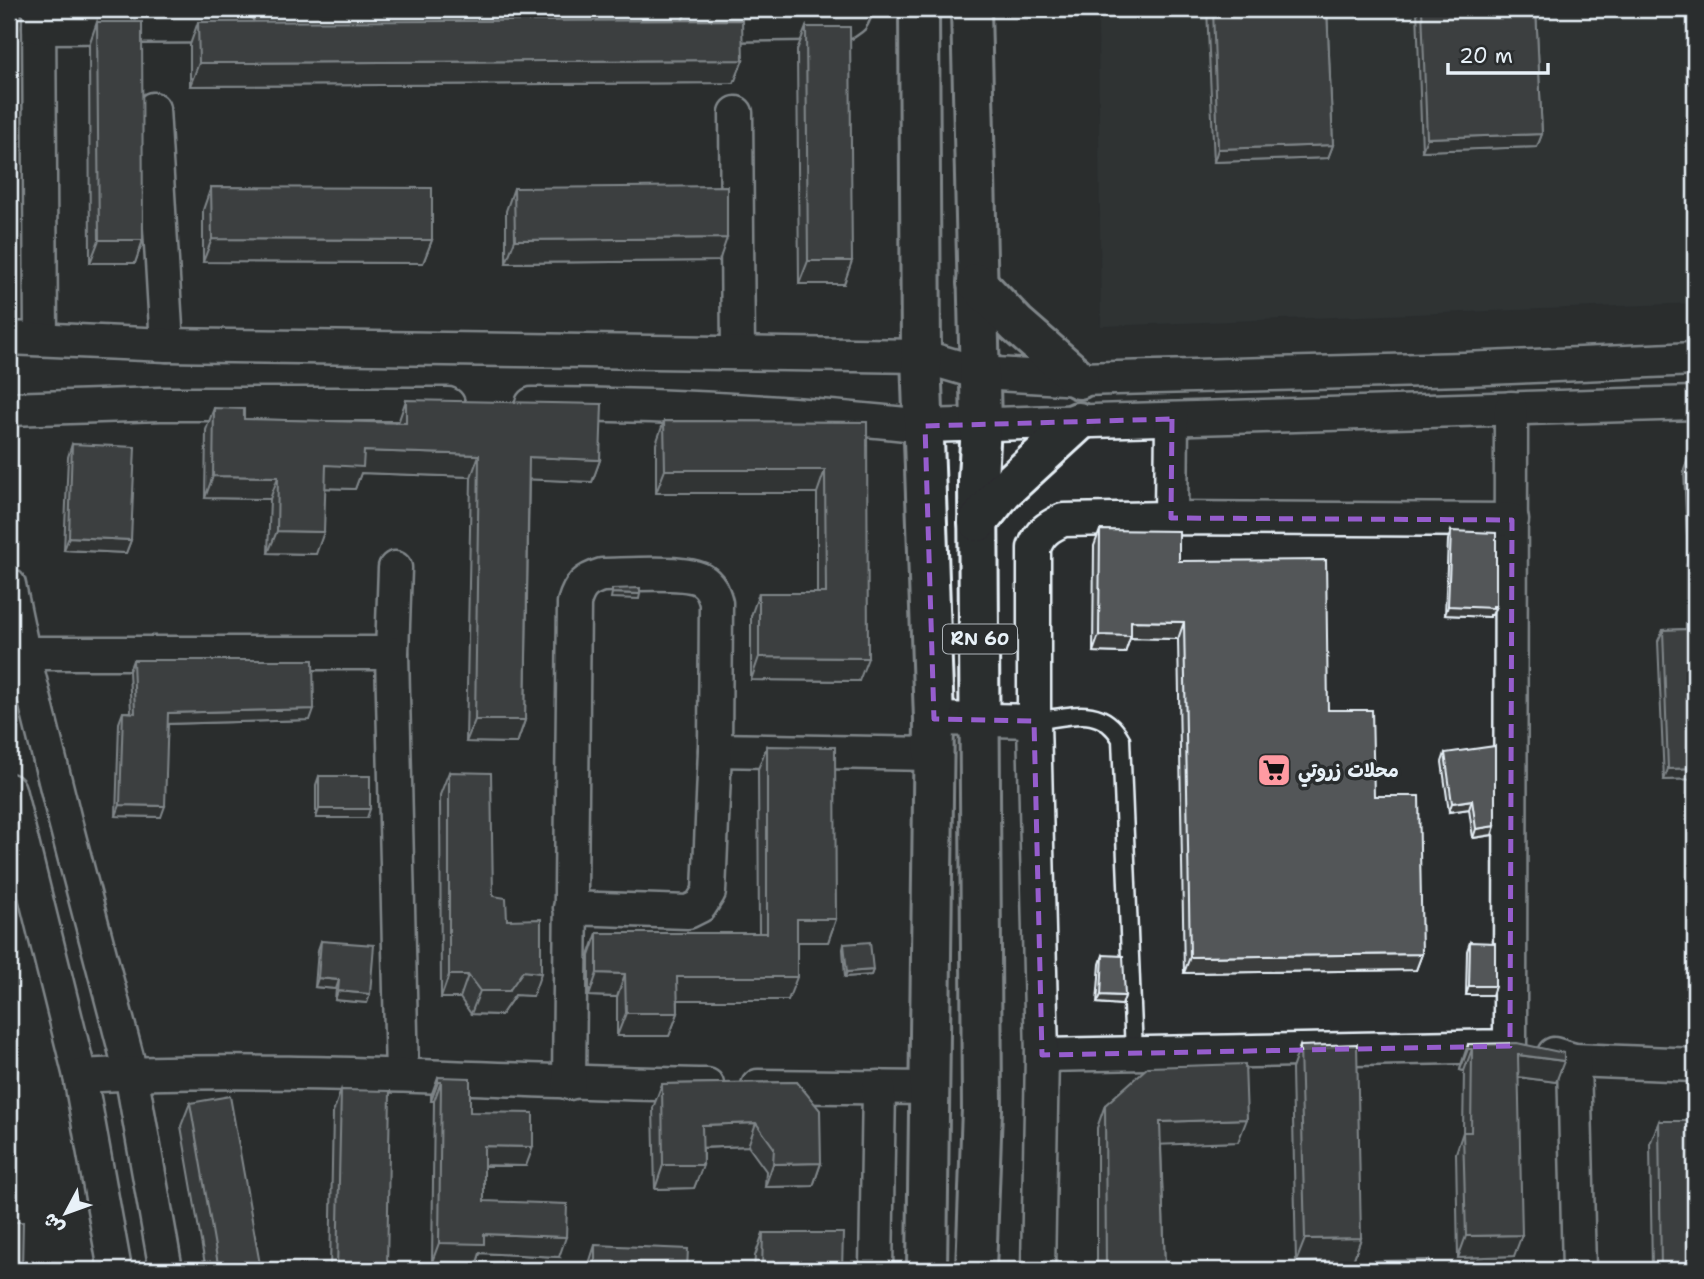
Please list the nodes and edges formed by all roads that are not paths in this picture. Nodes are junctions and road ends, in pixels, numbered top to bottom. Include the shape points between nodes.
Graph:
1 (856, 9) edge
2 (919, 9) edge
3 (971, 9) edge
4 (722, 17) edge
5 (39, 18) edge
6 (667, 25) edge
7 (262, 26) edge
8 (153, 108) dead end
9 (736, 113) dead end
10 (977, 283) junction
11 (9, 338) edge
12 (41, 338) junction
13 (167, 345) junction
14 (738, 353) junction
15 (921, 356) junction
16 (1695, 359) edge
17 (979, 373) junction
18 (1079, 379) junction
19 (1695, 402) edge
20 (1511, 408) junction
21 (9, 409) edge
22 (1172, 419) junction
23 (1078, 422) junction
24 (981, 425) junction
25 (925, 426) junction
26 (1171, 518) junction
27 (1512, 520) junction
28 (978, 522) junction
29 (395, 568) dead end
30 (9, 584) edge
31 (16, 653) edge
32 (392, 653) junction
33 (980, 721) junction
34 (1034, 721) junction
35 (933, 736) junction
36 (715, 750) junction
37 (9, 790) edge
38 (570, 908) junction
39 (1510, 1046) junction
40 (1134, 1053) junction
41 (1042, 1055) junction
42 (1574, 1060) junction
43 (1695, 1065) edge
44 (131, 1073) junction
45 (402, 1075) junction
46 (80, 1076) junction
47 (569, 1083) junction
48 (879, 1087) junction
49 (929, 1088) junction
50 (115, 1270) edge
51 (166, 1270) edge
52 (876, 1270) edge
53 (927, 1270) edge
54 (976, 1270) edge
55 (1038, 1270) edge
56 (1579, 1270) edge

1 - 4 street via 845,23
2 - 15 main road, RN 60
3 - 10 main road, RN 60
4 - 6 street
5 - 7 street
5 - 12 street
8 - 13 street
9 - 14 street
10 - 17 main road, RN 60
10 - 18 main road
11 - 12 street
12 - 13 street
13 - 14 street
14 - 15 street
15 - 17 street
15 - 25 main road, RN 60
16 - 18 street
17 - 18 street
17 - 24 main road, RN 60
19 - 20 street
20 - 22 street
20 - 27 street
21 - 25 street via 160,404 584,404 847,417
22 - 23 street
22 - 26 street
23 - 24 street
23 - 28 main road via 1003,491
24 - 25 street
24 - 28 main road, RN 60
25 - 35 main road, RN 60
26 - 27 street
26 - 34 street via 1063,520 1038,536 1034,548
27 - 39 street
28 - 33 main road, RN 60
29 - 32 street
30 - 31 street
31 - 32 street
31 - 44 street
32 - 45 street
33 - 34 street
33 - 35 street
33 - 54 main road, RN 60 via 982,1109
34 - 40 lane via 1087,715 1113,726 1121,739
34 - 41 street
35 - 36 street
35 - 49 main road, RN 60
36 - 38 street via 709,892 700,906 688,912
36 - 38 street via 713,593 704,581 690,575 588,579 578,589 574,603
37 - 46 street
38 - 47 street
39 - 40 street
39 - 42 street
40 - 41 street
41 - 55 street
42 - 43 street
42 - 56 street
44 - 45 street
44 - 46 street
44 - 51 street
45 - 47 street
46 - 50 street
47 - 48 street
48 - 49 street
48 - 52 street
49 - 53 main road, RN 60

